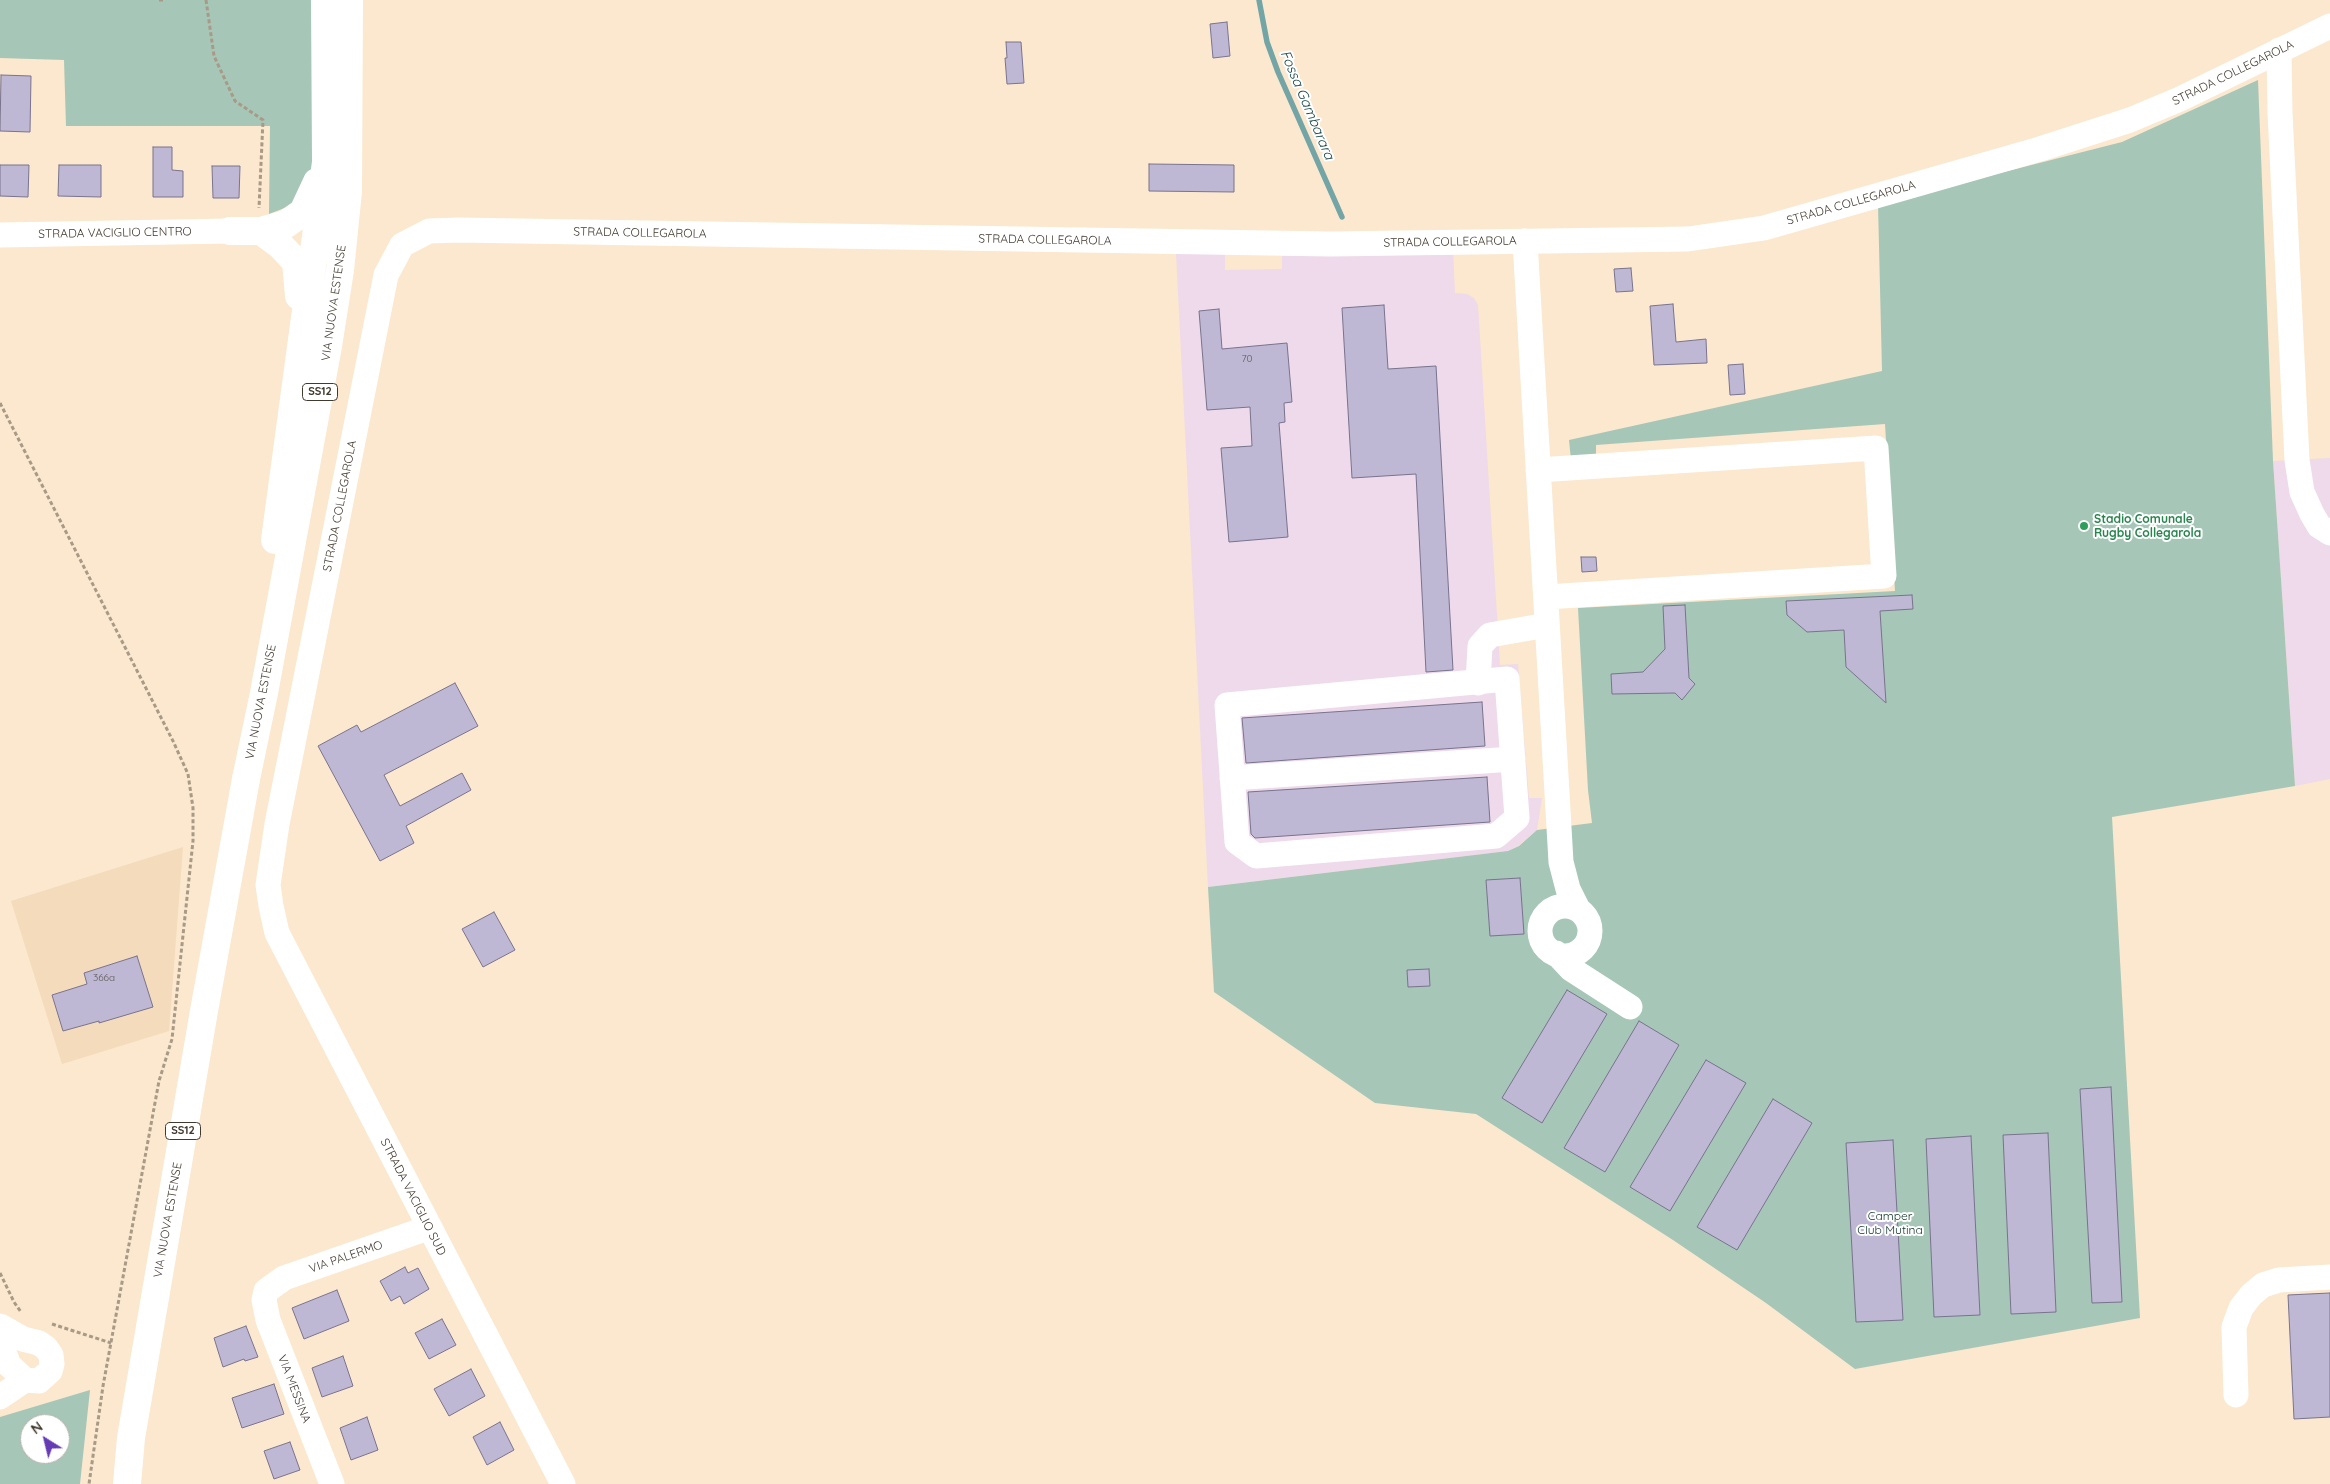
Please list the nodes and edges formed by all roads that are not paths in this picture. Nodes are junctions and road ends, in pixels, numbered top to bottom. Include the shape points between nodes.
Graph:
1 (325, 0) edge
2 (349, 0) edge
3 (2330, 26) edge
4 (2279, 50) junction
5 (326, 162) junction
6 (260, 222) junction
7 (230, 231) joint
8 (0, 235) edge
9 (1525, 241) junction
10 (304, 333) junction
11 (1538, 470) junction
12 (2330, 533) edge
13 (1546, 597) junction
14 (1547, 625) junction
15 (1478, 683) junction
16 (1512, 759) junction
17 (1232, 778) junction
18 (246, 779) junction
19 (1561, 862) junction
20 (271, 906) joint
21 (1578, 909) junction
22 (1544, 917) junction
23 (1556, 954) junction
24 (1630, 1007) dead end
25 (428, 1228) junction
26 (2330, 1277) edge
27 (266, 1292) joint
28 (0, 1326) edge
29 (0, 1342) edge
30 (24, 1380) junction
31 (2236, 1394) dead end
32 (0, 1397) edge
33 (127, 1484) edge
34 (332, 1484) edge
35 (563, 1484) edge

1 - 5 main road, VIA NUOVA ESTENSE / SS12
2 - 18 main road, VIA NUOVA ESTENSE / SS12 via 348,191 340,270
3 - 4 street, STRADA COLLEGAROLA
4 - 9 street, STRADA COLLEGAROLA via 2130,120 1764,228 1688,238
4 - 12 street via 2297,460 2302,492 2319,526
5 - 6 main road via 303,212 286,224
5 - 10 main road, VIA NUOVA ESTENSE / SS12
6 - 7 main road
6 - 10 main road via 296,262
7 - 8 street, STRADA VACIGLIO CENTRO
9 - 11 street
9 - 20 street, STRADA COLLEGAROLA via 1331,244 458,230 429,231 402,245 386,274 277,824 268,885
10 - 18 main road, VIA NUOVA ESTENSE / SS12 via 281,489
11 - 13 street
11 - 13 street via 1876,448 1884,576
13 - 14 street
14 - 15 street via 1490,635 1480,646
14 - 19 street
15 - 16 street via 1507,679
15 - 17 street via 1227,705
16 - 17 street
16 - 17 street via 1517,818 1496,836 1256,856 1237,842
18 - 33 main road, VIA NUOVA ESTENSE / SS12 via 131,1438
19 - 21 street via 1568,889
19 - 22 street
20 - 25 street, STRADA VACIGLIO SUD via 277,933
21 - 22 street via 1565,906 1552,909
21 - 23 street via 1587,919 1590,934 1584,948 1574,954
22 - 23 street via 1540,930 1542,942
23 - 24 street via 1571,969
25 - 27 street, VIA PALERMO via 284,1278
25 - 35 street, STRADA VACIGLIO SUD
26 - 31 street via 2279,1280 2263,1286 2241,1308 2234,1327
27 - 34 street, VIA MESSINA via 264,1300 268,1320
28 - 30 street via 23,1339 39,1343 51,1355 52,1364 46,1377 34,1382
29 - 30 street via 9,1365
30 - 32 street

